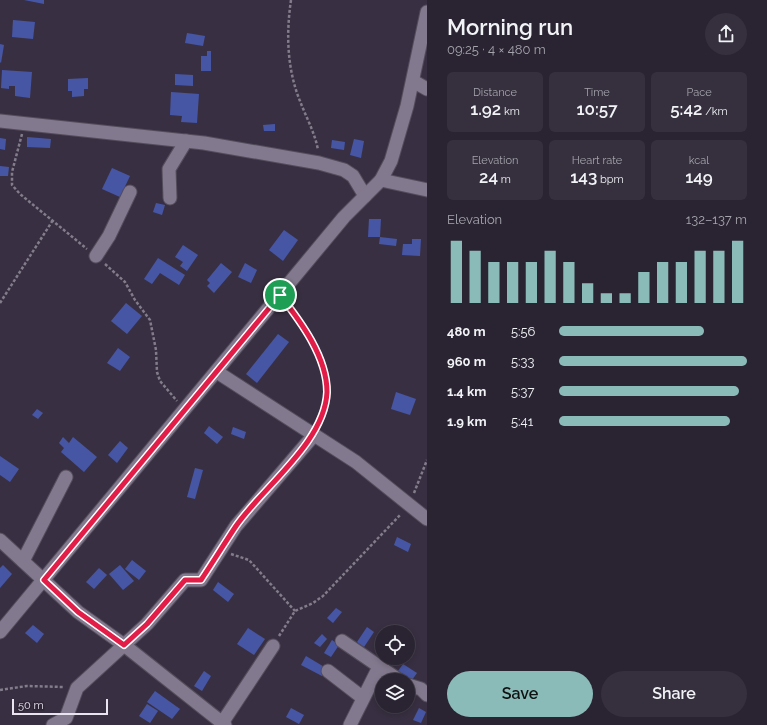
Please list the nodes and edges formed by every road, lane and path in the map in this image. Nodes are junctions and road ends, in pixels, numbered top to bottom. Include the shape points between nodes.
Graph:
1 (291, 0) edge
2 (427, 12) edge
3 (413, 81) junction
4 (427, 89) edge
5 (0, 121) edge
6 (186, 141) junction
7 (322, 164) junction
8 (381, 180) junction
9 (427, 190) edge
10 (130, 192) dead end
11 (365, 196) junction
12 (170, 198) dead end
13 (53, 220) dead end
14 (96, 256) dead end
15 (280, 295) junction
16 (0, 302) edge
17 (217, 372) junction
18 (314, 435) junction
19 (427, 460) edge
20 (66, 477) dead end
21 (409, 505) junction
22 (427, 519) edge
23 (0, 540) edge
24 (221, 551) junction
25 (23, 561) junction
26 (44, 580) junction
27 (296, 611) junction
28 (0, 632) edge
29 (342, 641) dead end
30 (124, 645) junction
31 (273, 646) joint
32 (380, 667) junction
33 (328, 671) dead end
34 (389, 673) edge
35 (415, 687) edge
36 (77, 688) junction
37 (0, 690) edge
38 (427, 695) edge
39 (364, 698) junction
40 (223, 724) edge
41 (53, 725) edge
42 (350, 725) edge

1 - 7 path via 288,26 289,58 299,100
2 - 3 street
3 - 4 street
3 - 8 street via 391,161
5 - 6 street
6 - 7 street
6 - 12 street via 169,169
7 - 11 street via 344,170 353,176
8 - 9 street
8 - 11 street
10 - 14 street via 109,236
11 - 15 street via 344,217
13 - 16 path
15 - 17 street
15 - 18 path via 315,347 323,370 327,392
17 - 18 street
17 - 26 street
18 - 21 street via 356,462
18 - 24 street via 236,526
19 - 21 path
20 - 25 street
21 - 22 street
21 - 27 path via 323,596 313,604
23 - 25 street
24 - 27 path via 249,560
24 - 30 street via 201,580 185,580 147,624
25 - 26 street
26 - 28 street
26 - 30 street via 78,612
27 - 31 path
29 - 32 street
30 - 36 street
30 - 40 street
31 - 40 street
32 - 34 street
32 - 39 street
33 - 39 street
35 - 38 street
36 - 37 path via 26,686
36 - 41 street via 66,718
39 - 42 street

